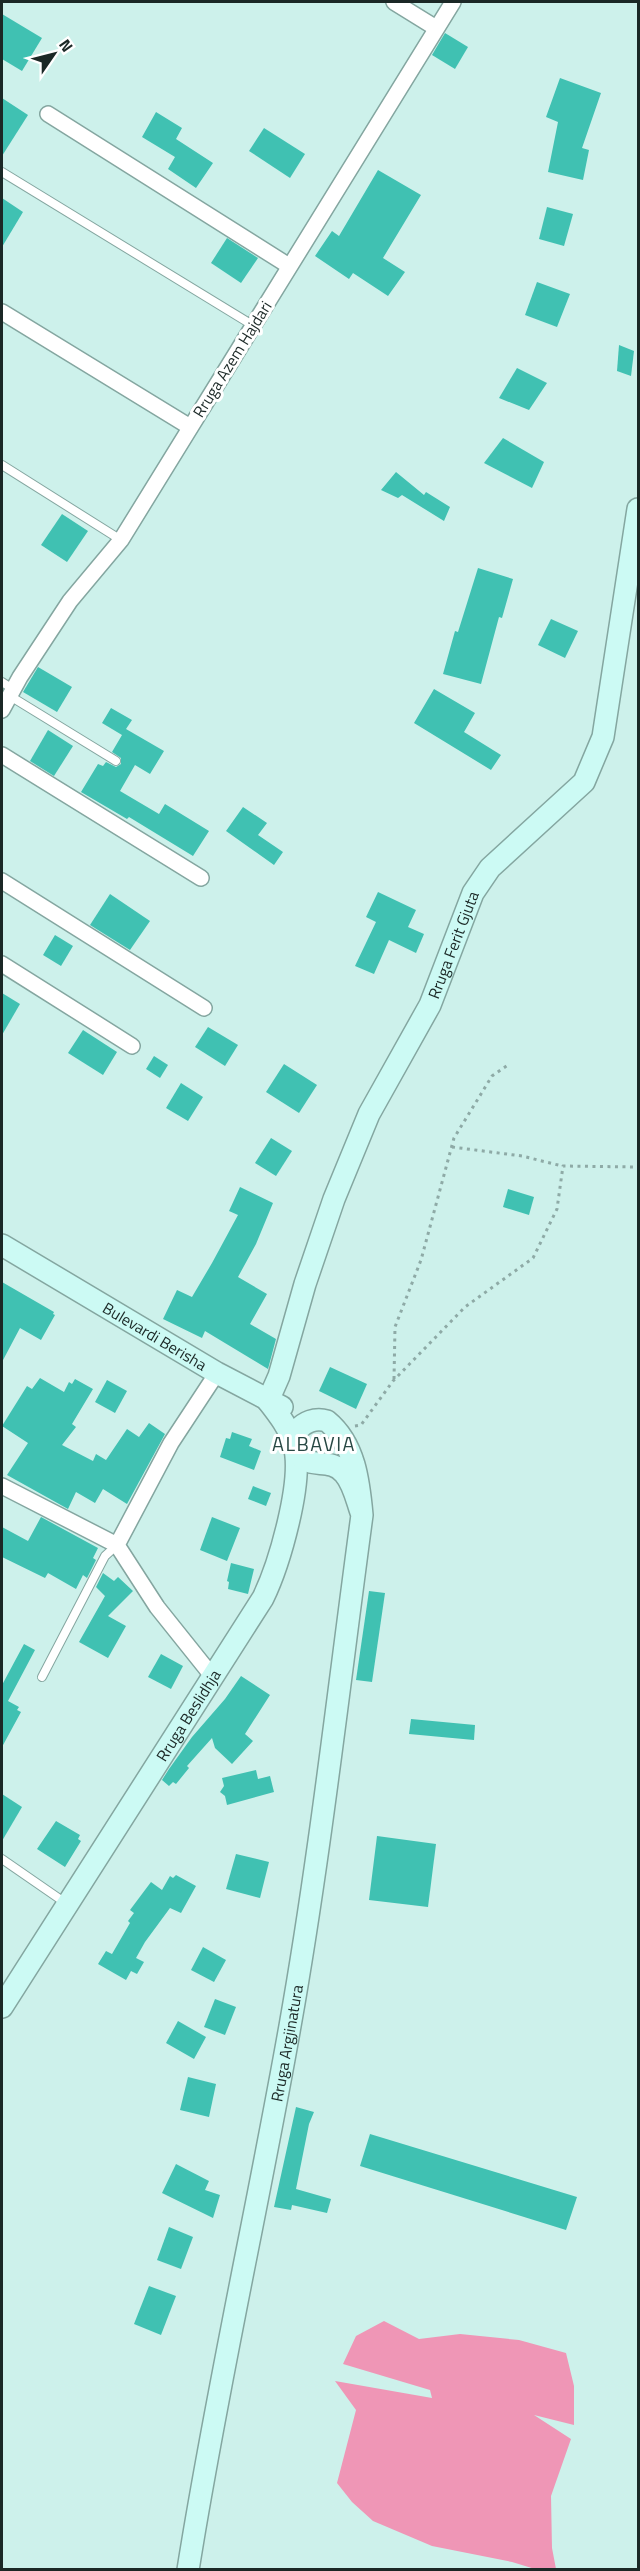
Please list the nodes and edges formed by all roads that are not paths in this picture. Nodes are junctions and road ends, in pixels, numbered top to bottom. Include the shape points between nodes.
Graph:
1 (393, 2) edge
2 (453, 2) edge
3 (436, 28) junction
4 (48, 114) dead end
5 (2, 172) edge
6 (289, 266) junction
7 (2, 312) edge
8 (254, 326) junction
9 (190, 427) junction
10 (2, 465) edge
11 (639, 509) edge
12 (121, 540) junction
13 (8, 689) edge
14 (2, 710) edge
15 (2, 755) edge
16 (116, 761) dead end
17 (201, 878) dead end
18 (2, 881) edge
19 (2, 964) edge
20 (204, 1008) dead end
21 (132, 1046) dead end
22 (2, 1245) edge
23 (218, 1373) junction
24 (268, 1401) junction
25 (313, 1419) junction
26 (337, 1432) junction
27 (295, 1446) junction
28 (324, 1462) junction
29 (2, 1486) edge
30 (292, 1499) junction
31 (362, 1515) junction
32 (117, 1545) junction
33 (42, 1677) dead end
34 (213, 1677) junction
35 (2, 1858) edge
36 (67, 1905) junction
37 (2, 2007) edge
38 (188, 2570) edge

1 - 3 street
2 - 3 street, Rruga Azem Hajdari
3 - 6 street, Rruga Azem Hajdari
4 - 6 street
5 - 8 lane
6 - 8 street, Rruga Azem Hajdari
7 - 9 street
8 - 9 street, Rruga Azem Hajdari
9 - 12 street, Rruga Azem Hajdari
10 - 12 lane
11 - 24 street, Rruga Ferit Gjuta via 603,737 595,761 584,782 490,868 473,892 430,1005 369,1114 338,1189
12 - 13 street, Rruga Azem Hajdari via 69,601
13 - 14 street, Rruga Azem Hajdari
13 - 16 lane
15 - 17 street
18 - 20 street
19 - 21 street
22 - 23 street, Bulevardi Berisha
23 - 24 street, Bulevardi Berisha
23 - 32 street via 171,1443
24 - 25 street, Bulevardi Berisha
24 - 27 street, Rruga Beslidhja via 288,1427
25 - 26 street via 327,1421
25 - 27 street via 300,1426
26 - 28 street via 335,1453
26 - 31 street, Rruga Argjinatura via 355,1464
27 - 28 street via 303,1459
27 - 30 street, Rruga Beslidhja via 297,1464
28 - 30 street via 309,1472
28 - 31 street via 345,1474
29 - 32 street
30 - 34 street, Rruga Beslidhja via 273,1577
31 - 38 street, Rruga Argjinatura via 290,2023
32 - 33 lane via 105,1556
32 - 34 street via 157,1607
34 - 36 street, Rruga Beslidhja
35 - 36 lane
36 - 37 street, Rruga Beslidhja

